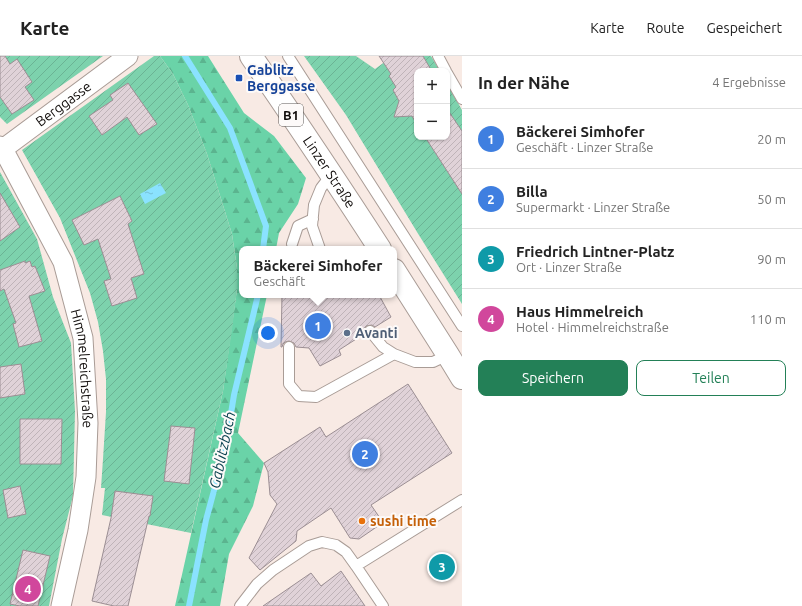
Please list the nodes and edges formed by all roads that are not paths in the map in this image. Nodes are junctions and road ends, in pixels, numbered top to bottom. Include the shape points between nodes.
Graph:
1 (128, 56) edge
2 (250, 56) edge
3 (288, 56) edge
4 (438, 56) edge
5 (445, 68) edge
6 (450, 77) edge
7 (462, 99) edge
8 (1, 149) edge
9 (331, 175) junction
10 (313, 219) junction
11 (292, 244) dead end
12 (319, 246) edge
13 (378, 246) edge
14 (397, 275) edge
15 (462, 326) edge
16 (370, 331) dead end
17 (289, 347) dead end
18 (394, 354) junction
19 (448, 355) junction
20 (462, 378) edge
21 (462, 500) edge
22 (356, 566) junction
23 (61, 606) edge
24 (240, 606) edge
25 (383, 606) edge

1 - 8 street, Berggasse
2 - 9 main road, Linzer Straße / B1
3 - 15 lane
4 - 5 lane
6 - 7 lane
8 - 23 street, Himmelreichstraße via 63,262 83,338 88,423 86,477 78,530
9 - 10 lane via 314,205
9 - 13 main road, Linzer Straße / B1
10 - 11 lane via 298,226
10 - 12 lane via 312,226
14 - 19 main road
16 - 18 lane via 383,347
17 - 18 lane via 289,384 299,396 316,397
18 - 19 lane via 416,362 433,362
19 - 20 main road
21 - 22 lane
22 - 24 lane via 346,552 336,545 322,542 309,546 273,570 257,584
22 - 25 lane

